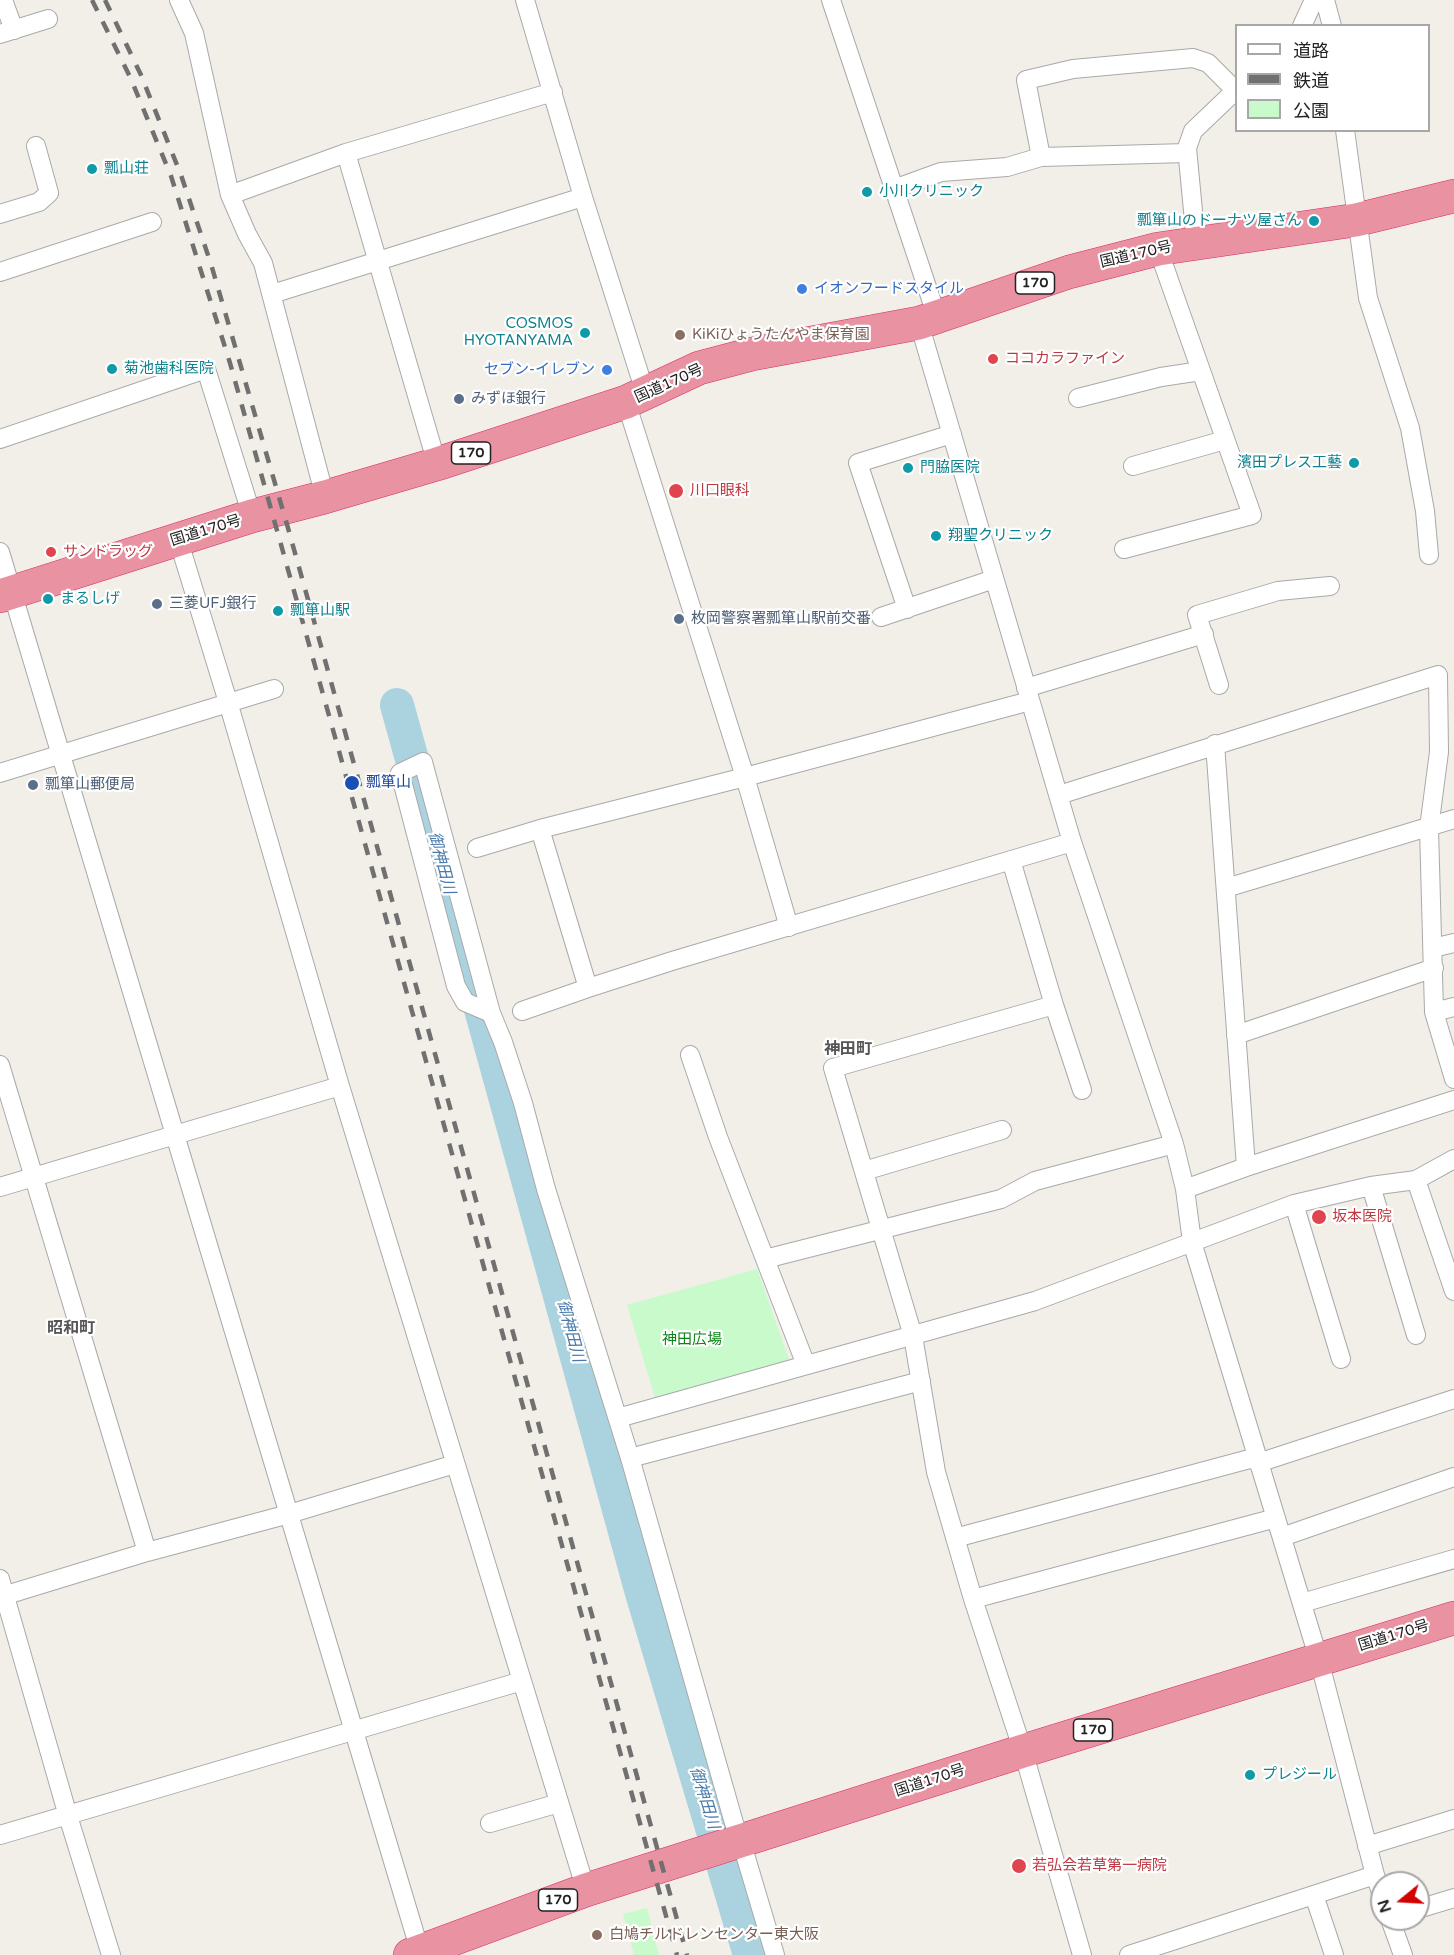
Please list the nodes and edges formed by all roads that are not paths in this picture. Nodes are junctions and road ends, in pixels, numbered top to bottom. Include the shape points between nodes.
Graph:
1 (3, 0) edge
2 (179, 0) edge
3 (525, 0) edge
4 (831, 0) edge
5 (1314, 0) edge
6 (1325, 0) edge
7 (48, 19) dead end
8 (1303, 24) edge
9 (1331, 24) edge
10 (7, 32) edge
11 (1235, 90) edge
12 (553, 92) junction
13 (1235, 92) edge
14 (1345, 132) edge
15 (36, 146) dead end
16 (346, 153) junction
17 (1187, 153) junction
18 (1041, 157) junction
19 (894, 189) junction
20 (230, 195) junction
21 (1454, 195) edge
22 (583, 196) junction
23 (0, 214) edge
24 (1356, 220) junction
25 (152, 222) dead end
26 (1196, 242) junction
27 (1158, 249) junction
28 (379, 262) junction
29 (0, 272) edge
30 (272, 294) junction
31 (928, 320) junction
32 (1201, 371) junction
33 (638, 387) junction
34 (1078, 398) dead end
35 (952, 434) junction
36 (0, 439) edge
37 (1225, 440) junction
38 (437, 464) junction
39 (1132, 466) dead end
40 (325, 497) junction
41 (252, 516) junction
42 (178, 540) junction
43 (1124, 549) dead end
44 (0, 552) edge
45 (1429, 555) dead end
46 (994, 579) junction
47 (1330, 586) dead end
48 (6, 594) edge
49 (907, 609) junction
50 (881, 617) dead end
51 (1204, 634) junction
52 (1219, 685) dead end
53 (274, 689) dead end
54 (1028, 694) junction
55 (228, 702) junction
56 (1215, 744) junction
57 (1446, 750) edge
58 (61, 754) junction
59 (0, 773) edge
60 (745, 777) junction
61 (1059, 795) junction
62 (1454, 819) edge
63 (1429, 828) junction
64 (540, 830) junction
65 (1072, 842) junction
66 (477, 848) dead end
67 (1011, 860) junction
68 (1226, 888) junction
69 (789, 927) junction
70 (1454, 943) edge
71 (1433, 948) junction
72 (1434, 968) junction
73 (588, 988) junction
74 (1054, 1005) junction
75 (1454, 1007) edge
76 (522, 1011) dead end
77 (487, 1012) junction
78 (1434, 1012) junction
79 (1236, 1035) junction
80 (690, 1055) dead end
81 (0, 1065) edge
82 (1454, 1079) edge
83 (340, 1086) junction
84 (1082, 1090) dead end
85 (1454, 1100) edge
86 (1002, 1130) dead end
87 (175, 1135) junction
88 (1174, 1144) junction
89 (1454, 1159) edge
90 (1246, 1167) junction
91 (864, 1171) junction
92 (34, 1177) junction
93 (1416, 1180) junction
94 (1371, 1186) junction
95 (0, 1187) edge
96 (1185, 1189) junction
97 (1294, 1204) junction
98 (883, 1229) junction
99 (1192, 1242) junction
100 (765, 1258) junction
101 (1454, 1291) edge
102 (1416, 1335) dead end
103 (913, 1336) junction
104 (1341, 1359) dead end
105 (806, 1365) junction
106 (921, 1381) junction
107 (1454, 1399) edge
108 (618, 1418) junction
109 (630, 1458) junction
110 (1258, 1460) junction
111 (455, 1464) junction
112 (1454, 1478) edge
113 (288, 1514) junction
114 (1276, 1518) junction
115 (1282, 1537) junction
116 (955, 1538) junction
117 (147, 1552) junction
118 (1454, 1559) edge
119 (2, 1591) edge
120 (973, 1599) junction
121 (1302, 1603) junction
122 (1454, 1618) edge
123 (1319, 1660) junction
124 (522, 1681) junction
125 (353, 1732) junction
126 (1023, 1751) junction
127 (559, 1803) junction
128 (68, 1816) junction
129 (1454, 1819) edge
130 (490, 1823) dead end
131 (0, 1835) edge
132 (727, 1846) junction
133 (1367, 1846) junction
134 (1374, 1871) edge
135 (1370, 1877) edge
136 (586, 1890) junction
137 (1314, 1895) junction
138 (1454, 1898) edge
139 (1430, 1905) edge
140 (1394, 1931) edge
141 (415, 1953) edge
142 (111, 1955) edge
143 (775, 1955) edge
144 (1082, 1955) edge
145 (1129, 1955) edge
146 (1334, 1955) edge
147 (1403, 1955) edge

1 - 10 street
2 - 20 street via 194,33
3 - 12 street
4 - 19 street
5 - 8 street
6 - 9 street
7 - 10 street
11 - 18 street via 1208,63 1194,58 1073,69 1026,80
12 - 16 street
12 - 22 street
13 - 17 street via 1193,131
14 - 24 street
15 - 23 street via 49,193 39,202
16 - 20 street
16 - 28 street
17 - 18 street
17 - 26 street
18 - 19 street via 1007,167 941,172
19 - 31 street
20 - 30 street via 263,264
21 - 24 highway, 国道170号 / 170
22 - 28 street
22 - 33 street
24 - 26 highway, 国道170号 / 170
24 - 45 street via 1368,298 1410,428
25 - 29 street
26 - 27 highway, 国道170号 / 170
27 - 31 highway, 国道170号 / 170 via 1069,272
27 - 32 street
28 - 30 street
28 - 38 street
30 - 40 street
31 - 33 highway, 国道170号 / 170 via 752,354
31 - 35 street
32 - 34 street
32 - 37 street
33 - 38 highway, 国道170号 / 170
33 - 60 street
35 - 46 street
35 - 49 street via 858,463
36 - 41 street via 206,369
37 - 39 street
37 - 43 street via 1252,515
38 - 40 highway, 国道170号 / 170
40 - 41 highway, 国道170号 / 170
41 - 42 highway, 国道170号 / 170
42 - 48 highway, 国道170号 / 170
42 - 55 street
44 - 48 street
46 - 49 street
46 - 54 street
47 - 51 street via 1278,591 1197,615
48 - 58 street
49 - 50 street
51 - 52 street
51 - 54 street
53 - 55 street
54 - 60 street
54 - 61 street
55 - 58 street
55 - 83 street
56 - 57 street via 1438,675
56 - 61 street
56 - 68 street
57 - 63 street
58 - 59 street
58 - 87 street
60 - 64 street
60 - 69 street
61 - 65 street
62 - 63 street
63 - 68 street
63 - 71 street
64 - 66 street
64 - 73 street
65 - 67 street
65 - 88 street
67 - 69 street
67 - 74 street
68 - 79 street
69 - 73 street
70 - 71 street
71 - 72 street
72 - 78 street
72 - 79 street
73 - 76 street
74 - 84 street
74 - 91 street via 833,1068
75 - 78 street
77 - 77 street via 423,762 400,773 456,986 465,1002
77 - 108 street via 503,1042
78 - 82 street
79 - 90 street
80 - 100 street
81 - 92 street
83 - 87 street
83 - 111 street
85 - 90 street
86 - 91 street
87 - 92 street
87 - 113 street
88 - 96 street
88 - 98 street via 1035,1181 1001,1199
89 - 93 street
90 - 96 street
91 - 98 street
92 - 95 street
92 - 117 street
93 - 94 street
93 - 101 street
94 - 97 street
94 - 102 street
96 - 99 street
97 - 99 street
97 - 104 street
98 - 100 street
98 - 103 street
99 - 103 street via 1035,1301
99 - 110 street
100 - 105 street
103 - 105 street
103 - 106 street
105 - 108 street
106 - 109 street
106 - 116 street via 936,1472
107 - 110 street
108 - 109 street
109 - 132 street via 734,1823
110 - 114 street
110 - 116 street
111 - 113 street
111 - 124 street
112 - 115 street
113 - 117 street
113 - 125 street
114 - 115 street
114 - 120 street
115 - 121 street
116 - 120 street
117 - 119 street
118 - 121 street
119 - 128 street
120 - 126 street
121 - 123 street
122 - 123 highway, 国道170号 / 170
123 - 126 highway, 国道170号 / 170
123 - 133 street
124 - 125 street
124 - 127 street
125 - 128 street
125 - 141 street
126 - 132 highway, 国道170号 / 170
126 - 144 street
127 - 130 street
127 - 136 street
128 - 131 street
128 - 142 street
129 - 133 street
132 - 136 highway, 国道170号 / 170
132 - 143 street
133 - 134 street
135 - 137 street
136 - 141 highway, 国道170号 / 170
137 - 145 street
137 - 146 street
138 - 139 street
140 - 147 street

